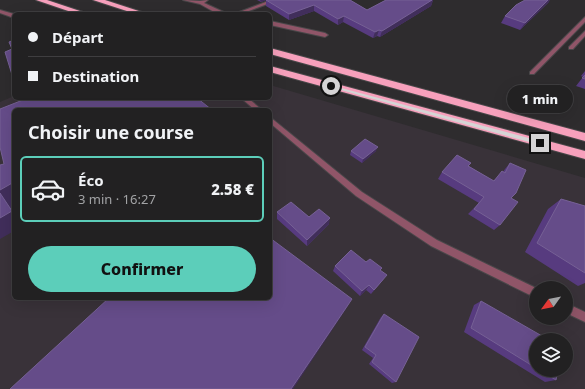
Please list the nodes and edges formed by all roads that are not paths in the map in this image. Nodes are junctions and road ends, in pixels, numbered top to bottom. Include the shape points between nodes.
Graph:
1 (40, 0) edge
2 (97, 0) edge
3 (185, 0) edge
4 (207, 0) edge
5 (276, 0) edge
6 (201, 3) junction
7 (0, 11) edge
8 (79, 12) edge
9 (137, 12) edge
10 (218, 12) edge
11 (242, 12) edge
12 (12, 15) edge
13 (585, 19) edge
14 (272, 24) edge
15 (585, 33) edge
16 (324, 35) dead end
17 (571, 48) dead end
18 (272, 52) edge
19 (272, 70) edge
20 (532, 73) dead end
21 (246, 100) edge
22 (256, 108) edge
23 (272, 121) edge
24 (585, 137) edge
25 (585, 155) edge
26 (529, 290) edge
27 (573, 311) edge
28 (585, 317) edge

1 - 8 highway
2 - 9 highway
3 - 6 street
4 - 6 street
5 - 11 street
6 - 10 street
7 - 12 street
13 - 20 street
14 - 16 street
15 - 17 street
18 - 24 highway
19 - 25 highway
21 - 22 street
23 - 26 street via 359,194 434,243
27 - 28 street

